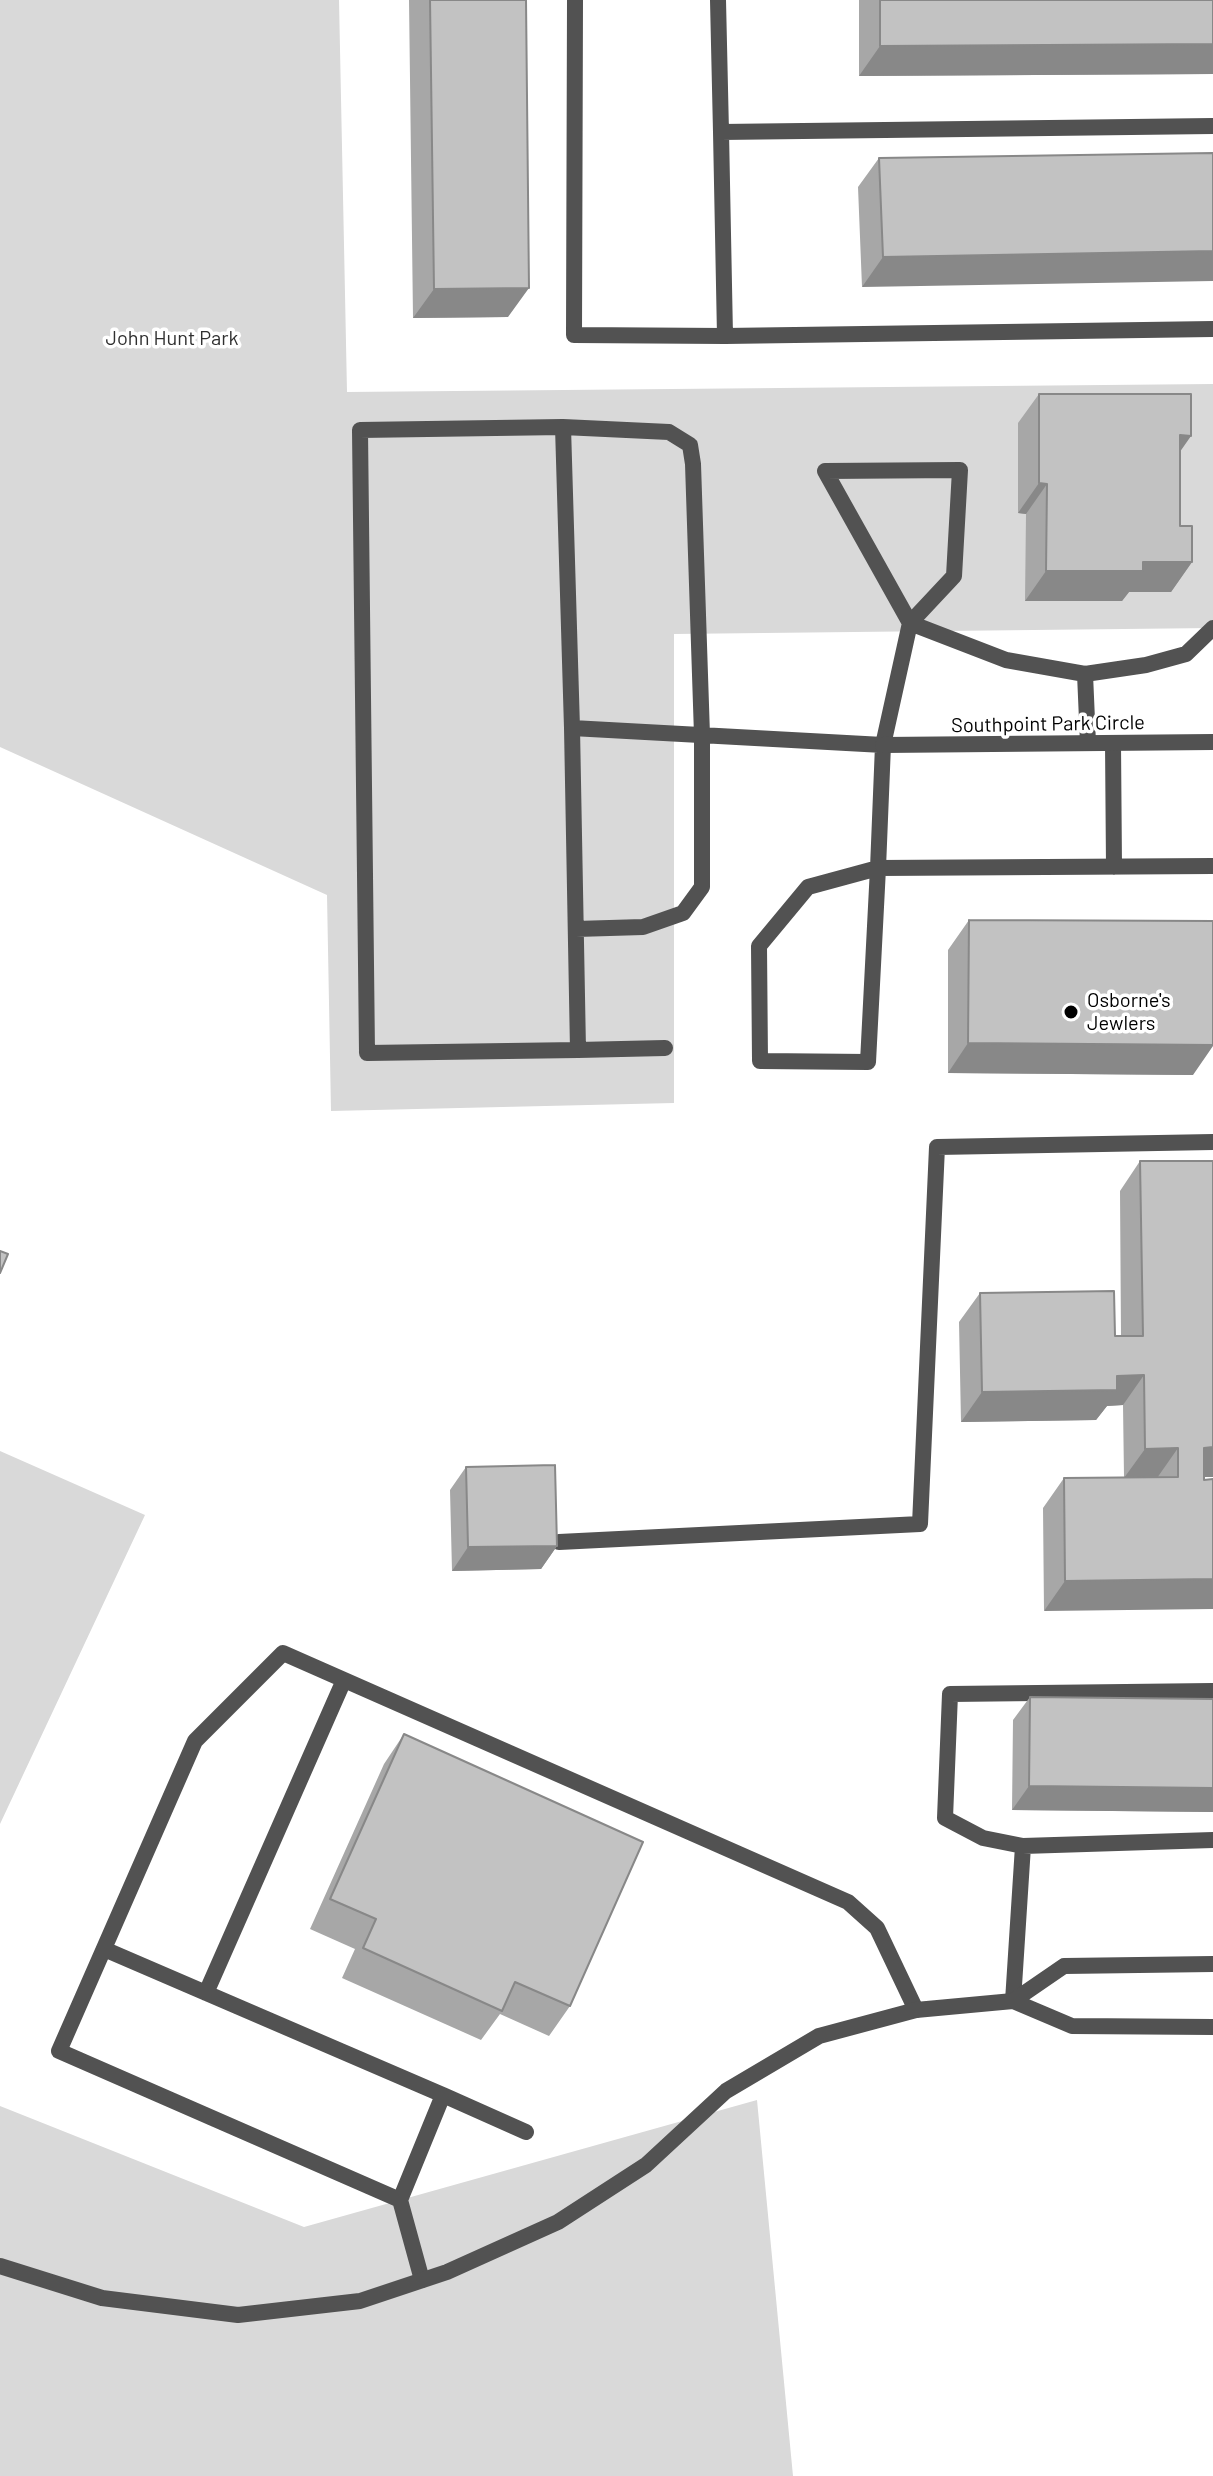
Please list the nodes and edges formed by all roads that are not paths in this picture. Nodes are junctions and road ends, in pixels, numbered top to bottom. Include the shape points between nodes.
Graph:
1 (575, 0) edge
2 (718, 0) edge
3 (1213, 126) edge
4 (721, 132) junction
5 (1213, 329) edge
6 (725, 336) junction
7 (563, 427) junction
8 (910, 623) junction
9 (1213, 628) edge
10 (1085, 674) junction
11 (572, 728) junction
12 (702, 735) junction
13 (1213, 742) edge
14 (1088, 743) junction
15 (1113, 743) junction
16 (883, 745) junction
17 (1213, 866) edge
18 (1114, 867) junction
19 (878, 868) junction
20 (576, 929) junction
21 (665, 1048) dead end
22 (578, 1050) junction
23 (1213, 1142) edge
24 (559, 1542) edge
25 (344, 1680) junction
26 (1213, 1691) edge
27 (1213, 1840) edge
28 (1023, 1846) junction
29 (104, 1949) junction
30 (1213, 1964) edge
31 (206, 1993) junction
32 (1013, 2001) junction
33 (916, 2010) junction
34 (1213, 2027) edge
35 (443, 2095) junction
36 (526, 2132) dead end
37 (400, 2200) junction
38 (0, 2266) edge
39 (422, 2280) junction

1 - 6 street via 574,335
2 - 4 street
3 - 4 street
4 - 6 street
5 - 6 street
7 - 11 street
7 - 12 street via 669,432 690,445
7 - 22 street via 360,430 367,1053
8 - 8 street via 879,568 825,471 960,470 954,576
8 - 10 street via 1006,660
8 - 16 street
9 - 10 street via 1186,654
10 - 14 street
11 - 12 street, Southpoint Park Circle
11 - 20 street
12 - 16 street, Southpoint Park Circle
12 - 20 street via 702,887 683,913 643,927
13 - 15 street, Southpoint Park Circle
14 - 15 street, Southpoint Park Circle
14 - 16 street, Southpoint Park Circle
15 - 18 street
16 - 19 street
17 - 18 street
18 - 19 street
19 - 19 street via 868,1062 760,1061 759,946 808,887
20 - 22 street
21 - 22 street
23 - 24 street via 937,1147 920,1524
25 - 29 street via 283,1653 195,1741
25 - 31 street
25 - 33 street via 848,1902 877,1928
26 - 28 street via 950,1694 945,1818 983,1838
27 - 28 street
28 - 32 street
29 - 31 street
29 - 37 street via 59,2051
30 - 32 street via 1064,1966
31 - 35 street
32 - 33 street
32 - 34 street via 1072,2026
33 - 39 street via 819,2036 726,2091 646,2165 558,2222
35 - 36 street
35 - 37 street
37 - 39 street
38 - 39 street via 102,2298 238,2315 360,2301

